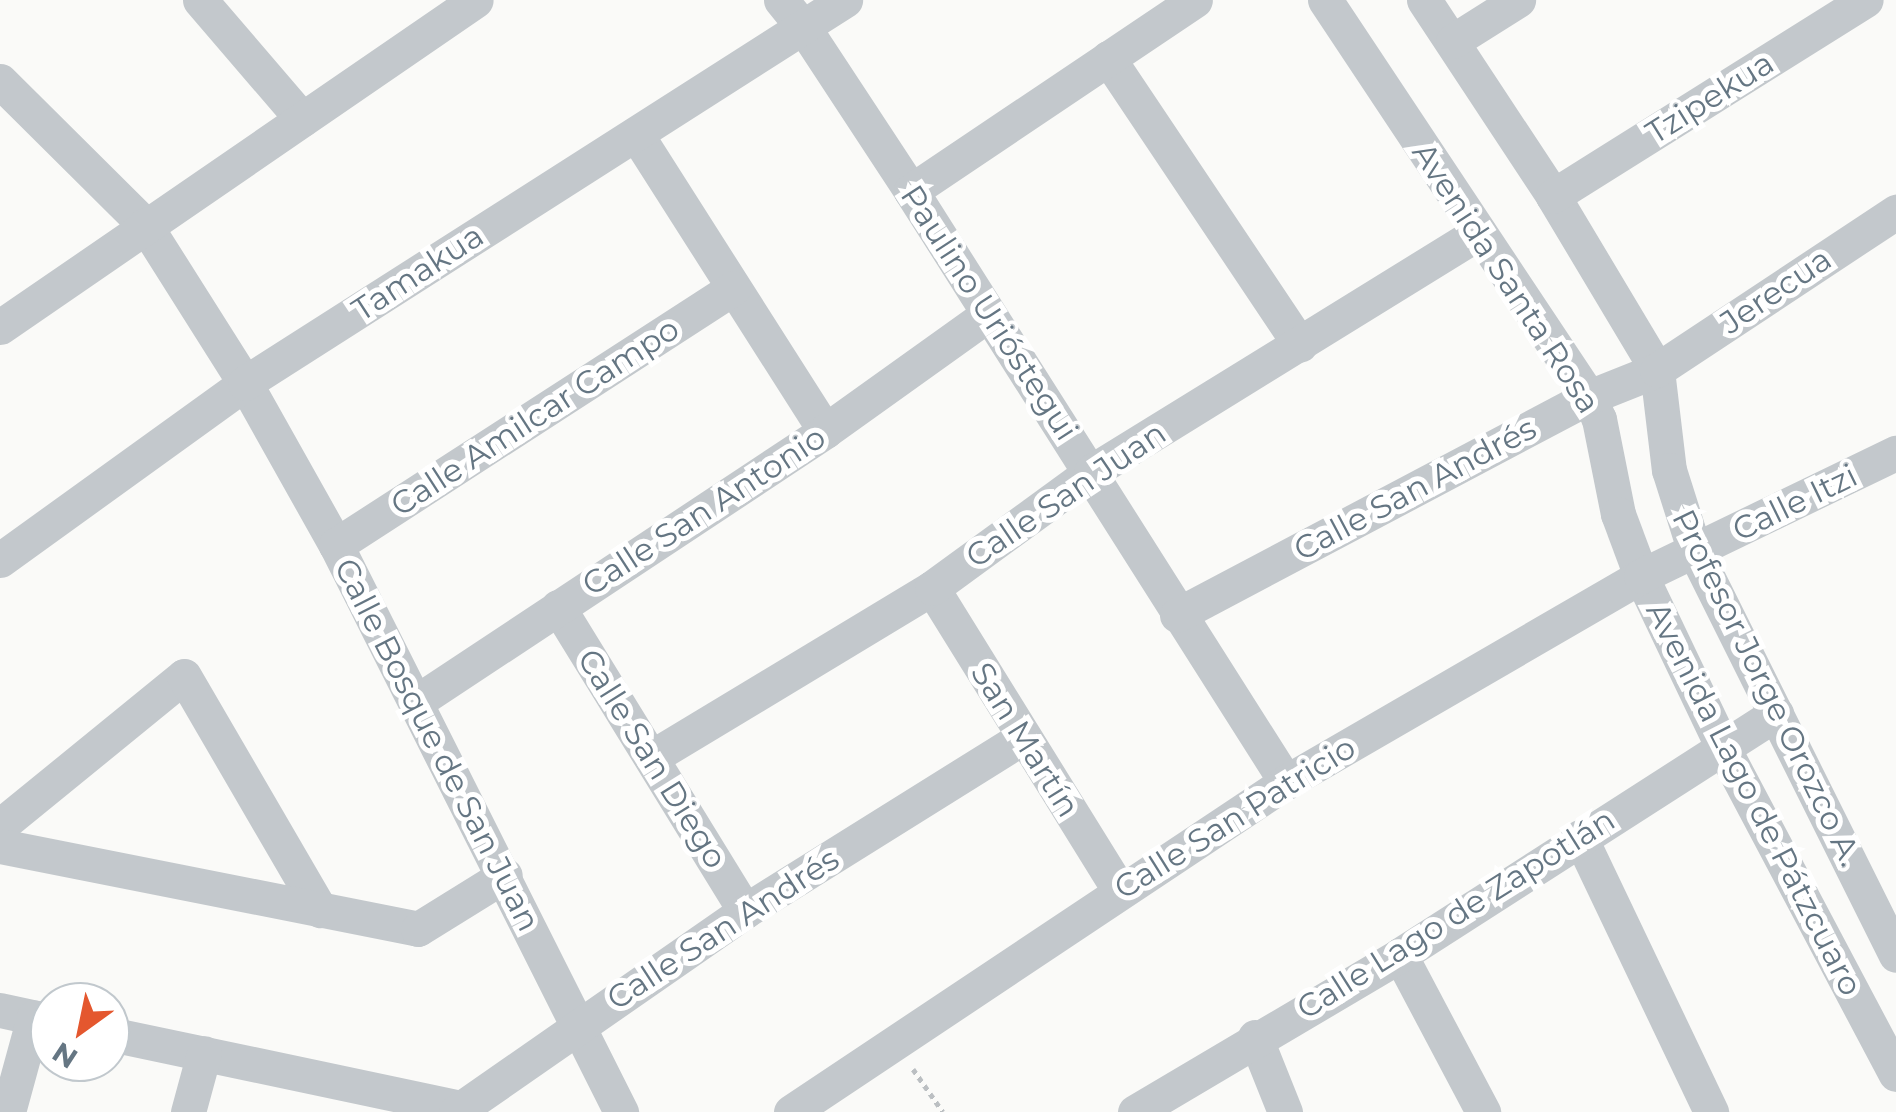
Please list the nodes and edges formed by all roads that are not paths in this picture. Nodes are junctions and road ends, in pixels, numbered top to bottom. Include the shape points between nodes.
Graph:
1 (200, 0) edge
2 (476, 0) edge
3 (781, 0) edge
4 (845, 0) edge
5 (1195, 0) edge
6 (1325, 0) edge
7 (1424, 0) edge
8 (1518, 0) edge
9 (1866, 0) edge
10 (804, 28) junction
11 (1453, 41) junction
12 (1108, 58) junction
13 (0, 81) edge
14 (302, 119) junction
15 (636, 134) junction
16 (912, 191) junction
17 (1554, 196) junction
18 (1896, 212) edge
19 (145, 225) junction
20 (1479, 232) junction
21 (733, 288) junction
22 (987, 315) junction
23 (0, 328) edge
24 (1300, 345) junction
25 (1657, 370) junction
26 (245, 384) junction
27 (1589, 397) junction
28 (825, 431) junction
29 (1896, 454) edge
30 (1091, 472) junction
31 (336, 545) junction
32 (1695, 552) junction
33 (0, 560) edge
34 (1641, 576) junction
35 (932, 588) junction
36 (558, 608) junction
37 (1177, 614) junction
38 (416, 702) junction
39 (1776, 714) junction
40 (1022, 738) junction
41 (1722, 746) junction
42 (652, 758) junction
43 (1286, 782) junction
44 (0, 826) edge
45 (1580, 837) junction
46 (0, 846) edge
47 (505, 875) junction
48 (1119, 890) junction
49 (320, 910) junction
50 (745, 911) junction
51 (1400, 955) junction
52 (1896, 955) edge
53 (28, 1016) edge
54 (576, 1025) junction
55 (130, 1038) edge
56 (1254, 1038) junction
57 (204, 1054) junction
58 (1896, 1074) edge
59 (458, 1110) edge
60 (8, 1112) edge
61 (188, 1112) edge
62 (621, 1112) edge
63 (791, 1112) edge
64 (1135, 1112) edge
65 (1285, 1112) edge
66 (1483, 1112) edge
67 (1710, 1112) edge

1 - 14 street
2 - 14 street
3 - 10 street, Paulino Urióstegui
4 - 10 street, Tamakua
5 - 12 street
6 - 20 street, Avenida Santa Rosa
7 - 11 street, Profesor Jorge Orozco A.
8 - 11 street
9 - 17 street, Tzipekua
10 - 15 street, Tamakua
10 - 16 street, Paulino Urióstegui
11 - 17 street, Profesor Jorge Orozco A.
12 - 16 street
12 - 24 street
13 - 19 street, Calle Bosque de San Juan
14 - 19 street
15 - 21 street
15 - 26 street, Tamakua
16 - 22 street, Paulino Urióstegui
17 - 25 street, Profesor Jorge Orozco A.
18 - 25 street, Jerecua
19 - 23 street
19 - 26 street, Calle Bosque de San Juan
20 - 24 street, Calle San Juan
20 - 27 street, Avenida Santa Rosa
21 - 28 street
21 - 31 street, Calle Amilcar Campo
22 - 28 street, Calle San Antonio
22 - 30 street, Paulino Urióstegui
24 - 30 street, Calle San Juan
25 - 27 street, Calle San Andrés
25 - 32 street, Profesor Jorge Orozco A. via 1669,470
26 - 31 street, Calle Bosque de San Juan
26 - 33 street, Tamakua
27 - 34 street, Avenida Santa Rosa
27 - 37 street, Calle San Andrés
28 - 36 street, Calle San Antonio
29 - 32 street, Calle Itzi
30 - 35 street, Calle San Juan
30 - 37 street, Paulino Urióstegui
31 - 38 street, Calle Bosque de San Juan
32 - 34 street, Calle San Patricio
32 - 39 street, Profesor Jorge Orozco A.
34 - 41 street, Avenida Lago de Pátzcuaro
34 - 43 street, Calle San Patricio
35 - 40 street, San Martín
35 - 42 street, Calle San Juan
36 - 38 street, Calle San Antonio
36 - 42 street, Calle San Diego
37 - 43 street, Paulino Urióstegui
38 - 47 street, Calle Bosque de San Juan
39 - 41 street, Calle Lago de Zapotlán
39 - 52 street, Profesor Jorge Orozco A.
40 - 48 street, San Martín
40 - 50 street, Calle San Andrés
41 - 45 street, Calle Lago de Zapotlán
41 - 58 street, Avenida Lago de Pátzcuaro
42 - 50 street, Calle San Diego
43 - 48 street, Calle San Patricio
44 - 49 street via 184,676
45 - 51 street, Calle Lago de Zapotlán
45 - 67 street
46 - 49 street
47 - 49 street via 418,930
47 - 54 street, Calle Bosque de San Juan
48 - 63 street, Calle San Patricio
50 - 54 street, Calle San Andrés
51 - 56 street, Calle Lago de Zapotlán
51 - 66 street
53 - 60 street
54 - 59 street, Calle San Andrés
54 - 62 street, Calle Bosque de San Juan
55 - 57 street
56 - 64 street, Calle Lago de Zapotlán
56 - 65 street
57 - 59 street
57 - 61 street

